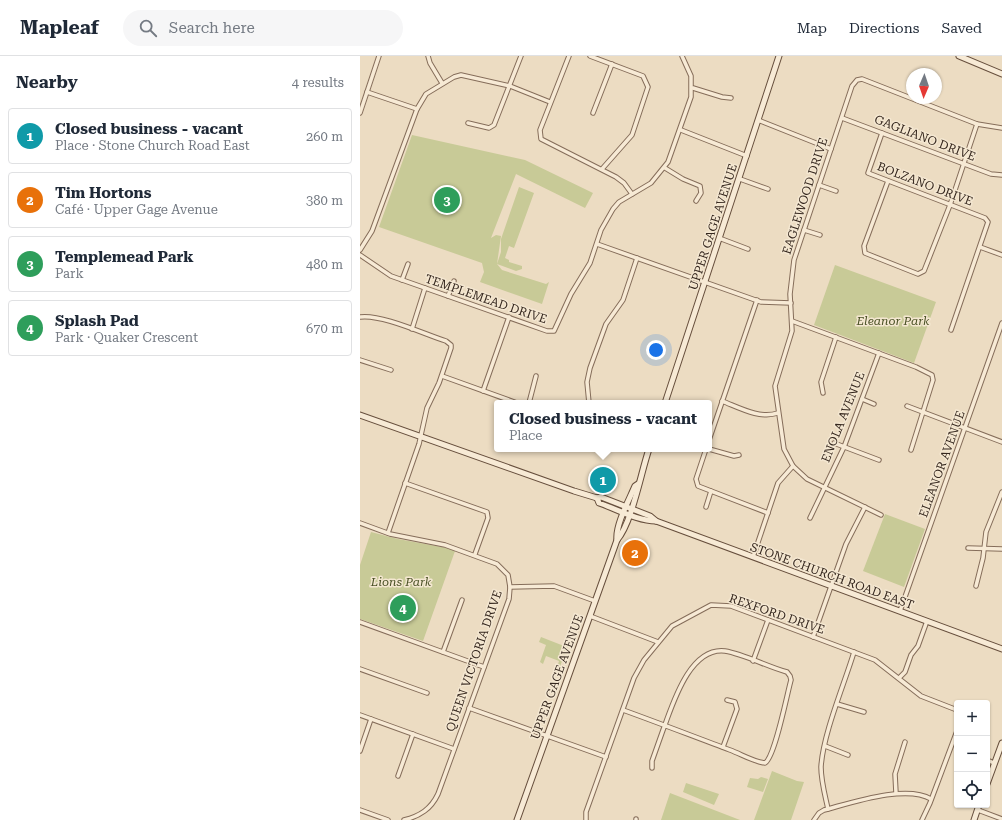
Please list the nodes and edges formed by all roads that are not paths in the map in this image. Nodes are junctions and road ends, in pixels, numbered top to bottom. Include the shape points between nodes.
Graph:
1 (379, 56) edge
2 (428, 56) edge
3 (521, 56) edge
4 (569, 56) edge
5 (590, 56) edge
6 (682, 56) edge
7 (779, 56) edge
8 (959, 56) edge
9 (612, 64) junction
10 (1002, 74) edge
11 (442, 83) junction
12 (509, 86) junction
13 (692, 88) junction
14 (367, 92) junction
15 (731, 98) dead end
16 (550, 102) junction
17 (417, 109) junction
18 (593, 113) dead end
19 (360, 114) edge
20 (842, 118) junction
21 (758, 120) junction
22 (468, 123) dead end
23 (977, 124) junction
24 (1002, 128) edge
25 (681, 130) junction
26 (882, 133) junction
27 (831, 149) junction
28 (747, 156) junction
29 (964, 164) junction
30 (665, 168) junction
31 (602, 169) junction
32 (1002, 175) edge
33 (740, 179) junction
34 (888, 182) junction
35 (819, 185) junction
36 (768, 189) dead end
37 (836, 191) dead end
38 (632, 194) junction
39 (696, 202) dead end
40 (950, 205) junction
41 (804, 230) junction
42 (820, 235) dead end
43 (719, 238) junction
44 (597, 244) junction
45 (980, 247) junction
46 (748, 249) dead end
47 (360, 250) edge
48 (360, 255) edge
49 (1002, 255) edge
50 (637, 258) junction
51 (408, 264) dead end
52 (402, 280) junction
53 (454, 281) dead end
54 (705, 282) junction
55 (425, 288) junction
56 (448, 296) junction
57 (757, 300) junction
58 (791, 303) junction
59 (360, 317) edge
60 (509, 318) junction
61 (792, 321) junction
62 (1002, 323) edge
63 (412, 330) junction
64 (951, 330) dead end
65 (836, 337) junction
66 (879, 353) junction
67 (360, 360) edge
68 (391, 370) dead end
69 (442, 376) junction
70 (536, 376) dead end
71 (483, 391) junction
72 (823, 393) dead end
73 (862, 399) junction
74 (508, 400) edge
75 (530, 400) edge
76 (588, 400) edge
77 (666, 400) edge
78 (722, 401) junction
79 (874, 404) dead end
80 (907, 406) dead end
81 (922, 411) junction
82 (778, 413) junction
83 (360, 414) edge
84 (966, 428) junction
85 (712, 431) edge
86 (421, 435) junction
87 (1002, 442) edge
88 (834, 443) dead end
89 (844, 447) junction
90 (712, 450) edge
91 (912, 450) dead end
92 (648, 452) edge
93 (707, 452) edge
94 (739, 455) dead end
95 (879, 460) dead end
96 (793, 466) junction
97 (405, 483) junction
98 (824, 487) junction
99 (711, 491) junction
100 (1002, 492) edge
101 (706, 507) dead end
102 (865, 507) junction
103 (628, 510) junction
104 (768, 513) junction
105 (881, 515) dead end
106 (810, 518) dead end
107 (360, 524) edge
108 (388, 533) junction
109 (984, 547) junction
110 (968, 548) dead end
111 (1002, 549) edge
112 (475, 554) junction
113 (753, 557) junction
114 (830, 586) junction
115 (976, 586) dead end
116 (510, 587) junction
117 (462, 600) dead end
118 (595, 601) junction
119 (900, 611) junction
120 (590, 616) junction
121 (768, 620) junction
122 (927, 621) junction
123 (360, 622) edge
124 (813, 637) junction
125 (658, 642) junction
126 (1002, 649) edge
127 (443, 652) junction
128 (854, 652) junction
129 (753, 661) junction
130 (484, 667) junction
131 (360, 669) edge
132 (899, 678) junction
133 (427, 693) dead end
134 (727, 700) dead end
135 (837, 704) junction
136 (469, 708) junction
137 (954, 709) edge
138 (623, 710) junction
139 (864, 712) dead end
140 (360, 715) edge
141 (371, 719) junction
142 (665, 725) junction
143 (413, 734) junction
144 (547, 735) junction
145 (955, 736) edge
146 (905, 742) dead end
147 (1002, 744) edge
148 (825, 746) junction
149 (952, 746) joint
150 (723, 747) junction
151 (454, 749) junction
152 (360, 751) edge
153 (848, 755) dead end
154 (606, 757) junction
155 (990, 761) edge
156 (994, 763) junction
157 (652, 768) dead end
158 (990, 775) edge
159 (398, 776) dead end
160 (896, 793) junction
161 (931, 799) junction
162 (979, 808) edge
163 (981, 808) edge
164 (828, 809) junction
165 (360, 810) edge
166 (1002, 819) edge
167 (388, 820) edge
168 (404, 820) edge
169 (517, 820) edge
170 (586, 820) edge
171 (814, 820) edge
172 (922, 820) edge
173 (974, 820) edge

1 - 14 street
2 - 11 street
3 - 12 street
4 - 16 street
5 - 9 street
6 - 13 street, TEMPLEMEAD DRIVE via 691,76
7 - 21 main road, UPPER GAGE AVENUE
8 - 10 main road
9 - 18 street
9 - 31 street via 643,76 648,83 648,90 632,135
11 - 12 street via 461,75
11 - 17 street via 426,94
12 - 16 street
12 - 22 street via 493,127 485,128
13 - 15 street
13 - 25 street, TEMPLEMEAD DRIVE
14 - 17 street
14 - 19 street
16 - 31 street via 540,130 541,139
17 - 47 street via 372,232
20 - 23 street, EAGLEWOOD DRIVE via 852,86 862,79
20 - 26 street, GAGLIANO DRIVE
20 - 27 street, EAGLEWOOD DRIVE
21 - 27 street
21 - 28 main road, UPPER GAGE AVENUE
23 - 24 street, EAGLEWOOD DRIVE
23 - 29 street
25 - 28 street
25 - 30 street, TEMPLEMEAD DRIVE
26 - 29 street, GAGLIANO DRIVE
26 - 34 street, BOLZANO DRIVE via 868,173
27 - 35 street, EAGLEWOOD DRIVE
28 - 33 main road, UPPER GAGE AVENUE
29 - 32 street, GAGLIANO DRIVE via 991,174
29 - 40 street
30 - 38 street, TEMPLEMEAD DRIVE via 650,183
30 - 39 street via 700,186
31 - 38 street via 620,179
33 - 36 street
33 - 43 main road, UPPER GAGE AVENUE
34 - 40 street, BOLZANO DRIVE
34 - 40 street via 864,246 865,253 918,274 924,271
35 - 37 street
35 - 41 street, EAGLEWOOD DRIVE
38 - 44 street, TEMPLEMEAD DRIVE via 613,209 601,230
40 - 45 street, BOLZANO DRIVE via 987,220
41 - 42 street
41 - 58 street, EAGLEWOOD DRIVE via 791,274
43 - 46 street
43 - 54 main road, UPPER GAGE AVENUE
44 - 50 street
44 - 60 street, TEMPLEMEAD DRIVE via 590,263 571,294 554,331
45 - 49 street
45 - 64 street
48 - 52 street, TEMPLEMEAD DRIVE via 380,270
50 - 54 street
50 - 76 street via 623,300 606,324 590,368 587,382
51 - 52 street
52 - 55 street, TEMPLEMEAD DRIVE
53 - 56 street
54 - 57 street
54 - 77 main road, UPPER GAGE AVENUE
55 - 56 street, TEMPLEMEAD DRIVE
55 - 63 street
56 - 60 street, TEMPLEMEAD DRIVE
57 - 58 street
57 - 78 street
58 - 61 street, EAGLEWOOD DRIVE
59 - 63 street via 373,317
60 - 71 street
61 - 65 street
61 - 82 street, EAGLEWOOD DRIVE via 776,380
62 - 84 street, ELEANOR AVENUE
63 - 69 street via 451,345
65 - 66 street
65 - 72 street via 821,382
66 - 73 street, ENOLA AVENUE
66 - 81 street via 932,375 933,380
67 - 68 street
69 - 71 street
69 - 86 street via 427,408
70 - 75 street
71 - 74 street
73 - 79 street
73 - 89 street, ENOLA AVENUE
78 - 82 street via 760,415 770,416
78 - 85 street
80 - 81 street
81 - 84 street
81 - 91 street
82 - 96 street, EAGLEWOOD DRIVE via 784,449
83 - 86 main road, STONE CHURCH ROAD EAST
84 - 87 street
84 - 119 street, ELEANOR AVENUE
86 - 97 street
86 - 103 main road, STONE CHURCH ROAD EAST via 597,498 601,497
88 - 89 street
89 - 95 street
89 - 98 street, ENOLA AVENUE
90 - 94 street
92 - 103 main road, UPPER GAGE AVENUE
93 - 99 street via 696,483 699,487
96 - 98 street, EAGLEWOOD DRIVE via 807,479
96 - 104 street via 778,483
97 - 108 street
97 - 112 street via 486,512 488,518
98 - 102 street, EAGLEWOOD DRIVE
98 - 106 street, ENOLA AVENUE
99 - 101 street
99 - 104 street
100 - 109 street via 986,532
102 - 105 street, EAGLEWOOD DRIVE
102 - 114 street via 846,544
103 - 113 main road, STONE CHURCH ROAD EAST via 648,521 656,521
103 - 118 main road, UPPER GAGE AVENUE via 622,535 617,540
104 - 113 street
107 - 108 street, QUEEN VICTORIA DRIVE
108 - 112 street, QUEEN VICTORIA DRIVE
109 - 110 street
109 - 111 street
109 - 115 street
112 - 116 street, QUEEN VICTORIA DRIVE via 501,566 507,573
113 - 114 main road, STONE CHURCH ROAD EAST
114 - 119 main road, STONE CHURCH ROAD EAST
114 - 124 street
116 - 118 street via 554,586
116 - 130 street, QUEEN VICTORIA DRIVE via 509,599
117 - 127 street
118 - 120 main road, UPPER GAGE AVENUE
119 - 122 main road, STONE CHURCH ROAD EAST
120 - 125 street
120 - 144 main road, UPPER GAGE AVENUE
121 - 124 street, REXFORD DRIVE
121 - 125 street, REXFORD DRIVE via 731,606 711,605 672,626
121 - 129 street
122 - 126 main road, STONE CHURCH ROAD EAST
122 - 132 street via 918,646 911,655 905,672
123 - 127 street
124 - 128 street, REXFORD DRIVE
125 - 138 street, REXFORD DRIVE via 637,672
127 - 130 street
128 - 132 street, REXFORD DRIVE via 875,660
128 - 135 street
129 - 142 street via 726,651 711,653 701,658 678,688
129 - 150 street via 787,672 790,676 776,740 765,763
130 - 136 street, QUEEN VICTORIA DRIVE
131 - 133 street
132 - 137 street, REXFORD DRIVE via 921,696
134 - 150 street via 735,702 737,709
135 - 139 street
135 - 148 street
136 - 144 street
136 - 151 street, QUEEN VICTORIA DRIVE
138 - 142 street
138 - 154 street, REXFORD DRIVE
140 - 141 street
141 - 143 street
141 - 152 street
142 - 150 street
142 - 157 street via 652,761
143 - 151 street
143 - 159 street
144 - 154 street
144 - 169 main road, UPPER GAGE AVENUE
145 - 149 street
146 - 160 street via 895,774
147 - 156 main road
148 - 153 street
148 - 164 street via 821,766
149 - 161 street
151 - 168 street, QUEEN VICTORIA DRIVE via 434,802 421,814
154 - 170 street, REXFORD DRIVE via 586,812
155 - 156 street
156 - 158 main road
160 - 161 street via 916,793
160 - 164 street
161 - 172 street
162 - 173 main road
163 - 166 street
164 - 171 street via 819,813
165 - 167 street

